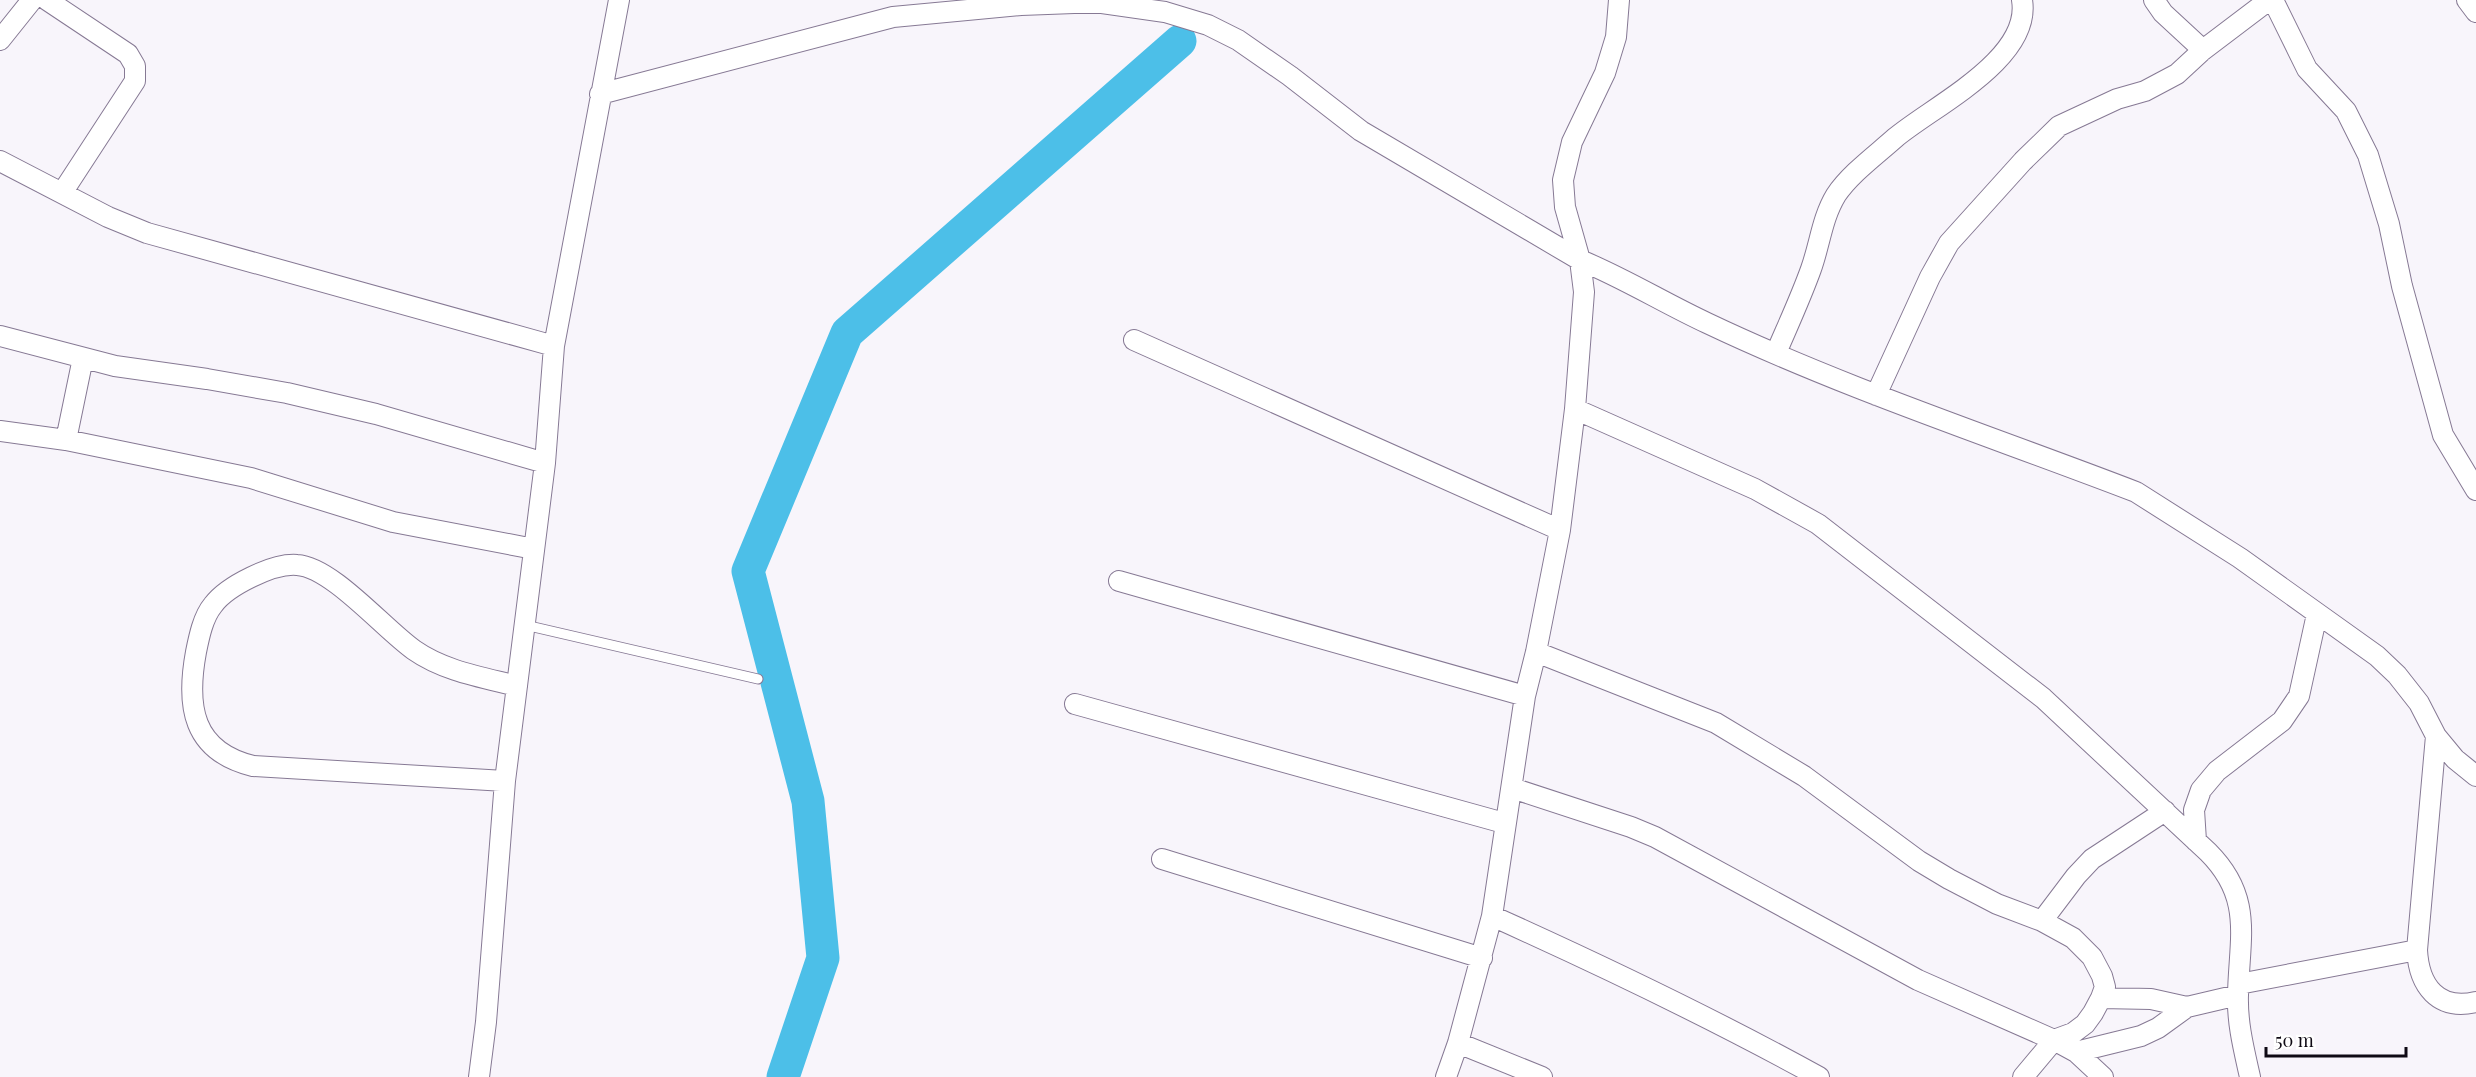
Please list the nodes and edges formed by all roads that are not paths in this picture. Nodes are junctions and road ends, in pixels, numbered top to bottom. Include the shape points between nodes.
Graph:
1 (32, 0) edge
2 (47, 0) edge
3 (619, 0) edge
4 (908, 0) edge
5 (1619, 0) edge
6 (2022, 0) edge
7 (2154, 0) edge
8 (2271, 0) edge
9 (2467, 0) edge
10 (1023, 2) edge
11 (2476, 12) edge
12 (893, 17) junction
13 (0, 40) edge
14 (2203, 50) junction
15 (600, 94) junction
16 (0, 161) edge
17 (62, 194) junction
18 (1580, 260) junction
19 (0, 336) edge
20 (1134, 340) dead end
21 (554, 346) junction
22 (1776, 353) junction
23 (83, 358) junction
24 (1876, 395) junction
25 (1575, 409) junction
26 (0, 431) edge
27 (66, 440) junction
28 (545, 463) junction
29 (2476, 490) edge
30 (1560, 530) junction
31 (534, 549) junction
32 (1119, 581) dead end
33 (2317, 614) junction
34 (525, 625) junction
35 (1536, 652) junction
36 (758, 679) dead end
37 (517, 686) junction
38 (1525, 696) junction
39 (1075, 704) dead end
40 (2436, 736) junction
41 (2476, 776) edge
42 (505, 781) junction
43 (1512, 788) junction
44 (2165, 811) junction
45 (1504, 823) junction
46 (2196, 841) junction
47 (1162, 859) dead end
48 (1492, 916) junction
49 (2042, 921) junction
50 (2417, 951) junction
51 (1482, 958) junction
52 (2238, 989) junction
53 (2101, 998) junction
54 (2476, 1002) edge
55 (2187, 1006) junction
56 (2054, 1040) junction
57 (1458, 1043) junction
58 (2076, 1052) junction
59 (478, 1077) edge
60 (1446, 1077) edge
61 (1542, 1077) edge
62 (1819, 1077) edge
63 (2023, 1077) edge
64 (2103, 1077) edge
65 (2250, 1077) edge

1 - 13 street
2 - 17 street via 128,54 135,66 135,81
3 - 15 street
4 - 12 street
5 - 18 street via 1616,37 1605,73 1572,142 1563,180 1565,207
6 - 22 street via 2020,27 2012,43 1989,69 1897,137 1837,194 1824,220 1812,268
7 - 14 street
8 - 14 street
8 - 29 street via 2307,69 2346,111 2368,155 2444,435
9 - 11 street
10 - 12 street
10 - 18 street via 1102,3 1165,12 1208,25 1238,40 1290,76 1361,131
12 - 15 street
14 - 24 street via 2177,74 2145,91 2059,126 2015,169 1949,243
15 - 21 street
16 - 17 street
17 - 21 street via 159,236
18 - 22 street
18 - 25 street via 1584,292
19 - 23 street
20 - 30 street
21 - 28 street
22 - 24 street
23 - 27 street
23 - 28 street via 287,393 376,414
24 - 33 street via 2136,492 2240,558
25 - 30 street
25 - 44 street via 1755,489 1818,524 2043,698
26 - 27 street
27 - 31 street via 251,478 393,522
28 - 31 street
30 - 35 street
31 - 34 street
32 - 38 street
33 - 40 street via 2397,675 2420,703
33 - 46 street via 2299,696 2282,721 2217,771 2201,790 2194,810
34 - 36 lane
34 - 37 street
35 - 38 street
35 - 49 street via 1716,723 1804,776 1919,861 1997,904
37 - 42 street
37 - 42 street via 442,666 415,651 325,574 298,565 268,570 237,585 212,605 192,673 193,714 217,749 236,762
38 - 43 street
39 - 45 street
40 - 41 street
40 - 50 street
42 - 59 street
43 - 45 street
43 - 56 street via 1655,837 1918,980
44 - 46 street
44 - 49 street via 2092,859
45 - 48 street
46 - 52 street via 2220,864 2236,897 2242,920
47 - 51 street
48 - 51 street
48 - 62 street via 1616,972
49 - 53 street via 2073,938 2092,957 2105,987
50 - 52 street
50 - 54 street via 2418,965 2432,994 2447,1002
51 - 57 street
52 - 55 street
52 - 65 street via 2239,1027
53 - 55 street via 2151,999
53 - 56 street via 2085,1024
55 - 58 street via 2141,1036
56 - 58 street
56 - 63 street
57 - 60 street
57 - 61 street
58 - 64 street

